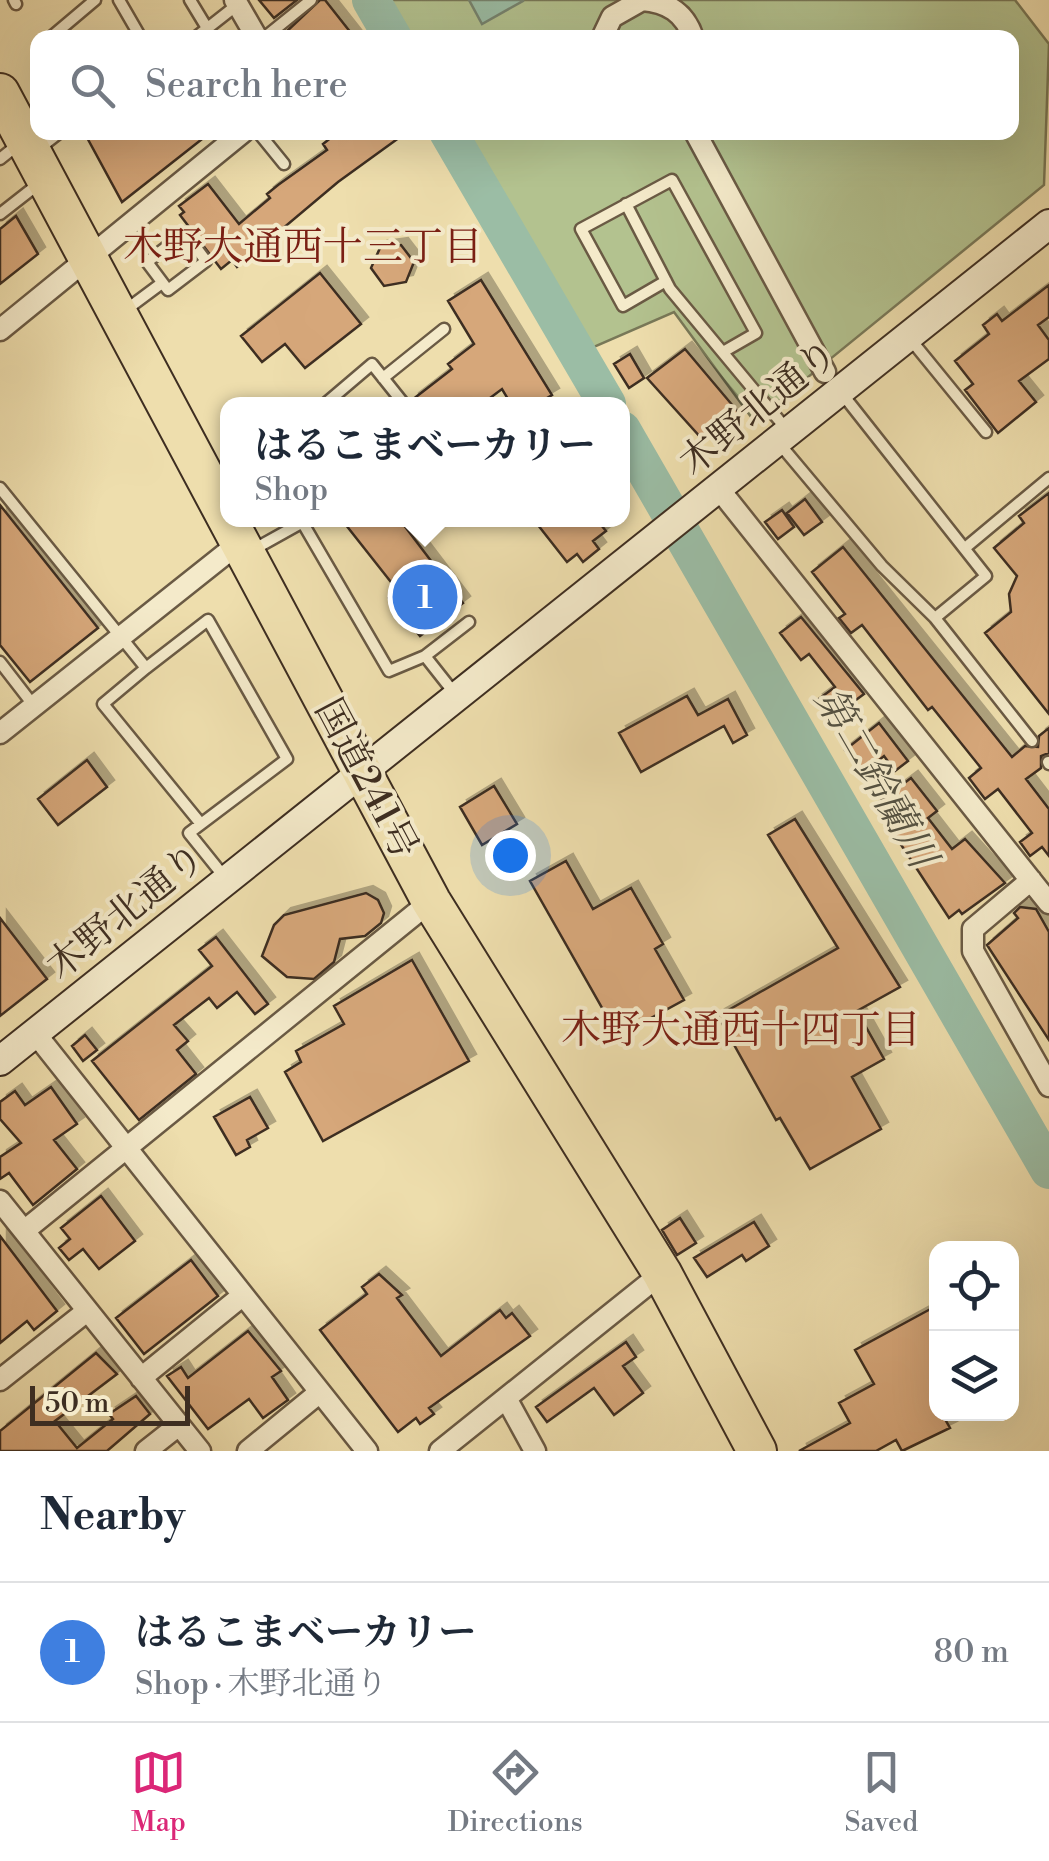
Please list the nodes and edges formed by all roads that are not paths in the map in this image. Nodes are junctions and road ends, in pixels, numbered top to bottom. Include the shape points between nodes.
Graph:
1 (95, 0) edge
2 (119, 0) edge
3 (190, 0) edge
4 (310, 0) edge
5 (236, 2) edge
6 (625, 2) edge
7 (207, 28) junction
8 (59, 30) edge
9 (136, 30) edge
10 (205, 30) edge
11 (255, 30) edge
12 (271, 30) edge
13 (606, 30) edge
14 (689, 30) edge
15 (0, 93) edge
16 (233, 140) edge
17 (264, 140) edge
18 (699, 140) edge
19 (33, 153) edge
20 (284, 164) dead end
21 (626, 204) junction
22 (0, 214) edge
23 (1049, 224) edge
24 (88, 258) junction
25 (666, 280) junction
26 (162, 282) junction
27 (118, 316) junction
28 (444, 329) dead end
29 (0, 330) edge
30 (908, 336) junction
31 (722, 352) junction
32 (383, 378) junction
33 (832, 381) junction
34 (333, 397) edge
35 (398, 397) edge
36 (986, 432) dead end
37 (783, 437) junction
38 (1049, 478) edge
39 (0, 488) edge
40 (719, 489) junction
41 (220, 491) edge
42 (234, 527) edge
43 (289, 527) edge
44 (305, 527) edge
45 (964, 548) junction
46 (242, 549) junction
47 (935, 618) junction
48 (469, 622) dead end
49 (121, 638) junction
50 (424, 656) junction
51 (0, 662) edge
52 (146, 668) junction
53 (458, 697) junction
54 (34, 706) junction
55 (0, 733) edge
56 (1032, 741) dead end
57 (362, 771) junction
58 (201, 824) junction
59 (226, 880) junction
60 (1031, 880) junction
61 (431, 901) junction
62 (1049, 903) edge
63 (34, 1033) junction
64 (0, 1061) edge
65 (1049, 1086) edge
66 (124, 1148) junction
67 (0, 1202) edge
68 (24, 1231) junction
69 (662, 1273) junction
70 (242, 1296) junction
71 (87, 1310) junction
72 (141, 1378) junction
73 (0, 1380) edge
74 (320, 1392) junction
75 (506, 1398) junction
76 (179, 1425) junction
77 (146, 1451) edge
78 (200, 1451) edge
79 (248, 1451) edge
80 (368, 1451) edge
81 (440, 1451) edge
82 (535, 1451) edge
83 (758, 1451) edge

1 - 8 lane
2 - 9 lane
3 - 7 lane
4 - 12 lane
5 - 7 lane
5 - 11 street
6 - 13 street
6 - 14 street via 672,7
7 - 10 lane
15 - 19 highway, 国道241号
16 - 24 street
17 - 20 lane
18 - 33 street
19 - 22 lane
19 - 24 highway, 国道241号
21 - 25 lane
21 - 25 lane via 581,229 623,306
21 - 31 lane via 672,180 756,333
23 - 30 street, 木野北通り
24 - 27 highway, 国道241号
24 - 29 street
25 - 31 lane
26 - 26 lane via 168,290 206,261 185,233 147,262
26 - 27 lane
27 - 41 highway, 国道241号
28 - 32 lane
30 - 33 street, 木野北通り
30 - 36 lane
31 - 37 lane
32 - 34 lane via 372,364
32 - 35 lane
33 - 37 street, 木野北通り
33 - 45 lane
37 - 40 street, 木野北通り
37 - 47 lane via 882,566
38 - 45 lane
39 - 49 lane
40 - 53 street, 木野北通り
40 - 60 street
42 - 46 highway, 国道241号
43 - 46 lane
44 - 50 lane via 389,671
45 - 47 lane via 986,576
46 - 49 street
46 - 57 highway, 国道241号
47 - 56 lane
48 - 50 lane
49 - 52 lane
49 - 54 street
50 - 53 lane
51 - 54 lane
52 - 58 lane via 102,704
52 - 58 lane via 208,620 287,760
53 - 57 street, 木野北通り
54 - 55 street
57 - 59 street, 木野北通り
57 - 61 highway, 国道241号
58 - 59 lane via 189,833
59 - 63 street, 木野北通り
60 - 62 street
60 - 65 street via 972,929 972,950
61 - 66 street
61 - 69 highway, 国道241号
63 - 64 street, 木野北通り
63 - 66 street
66 - 68 street
66 - 70 street
67 - 68 street
68 - 71 street
69 - 75 street
69 - 83 highway, 国道241号
70 - 72 street
70 - 74 street
71 - 72 street
71 - 73 street
72 - 76 street
74 - 79 street
74 - 80 street
75 - 81 street
75 - 82 street
76 - 77 street
76 - 78 street

